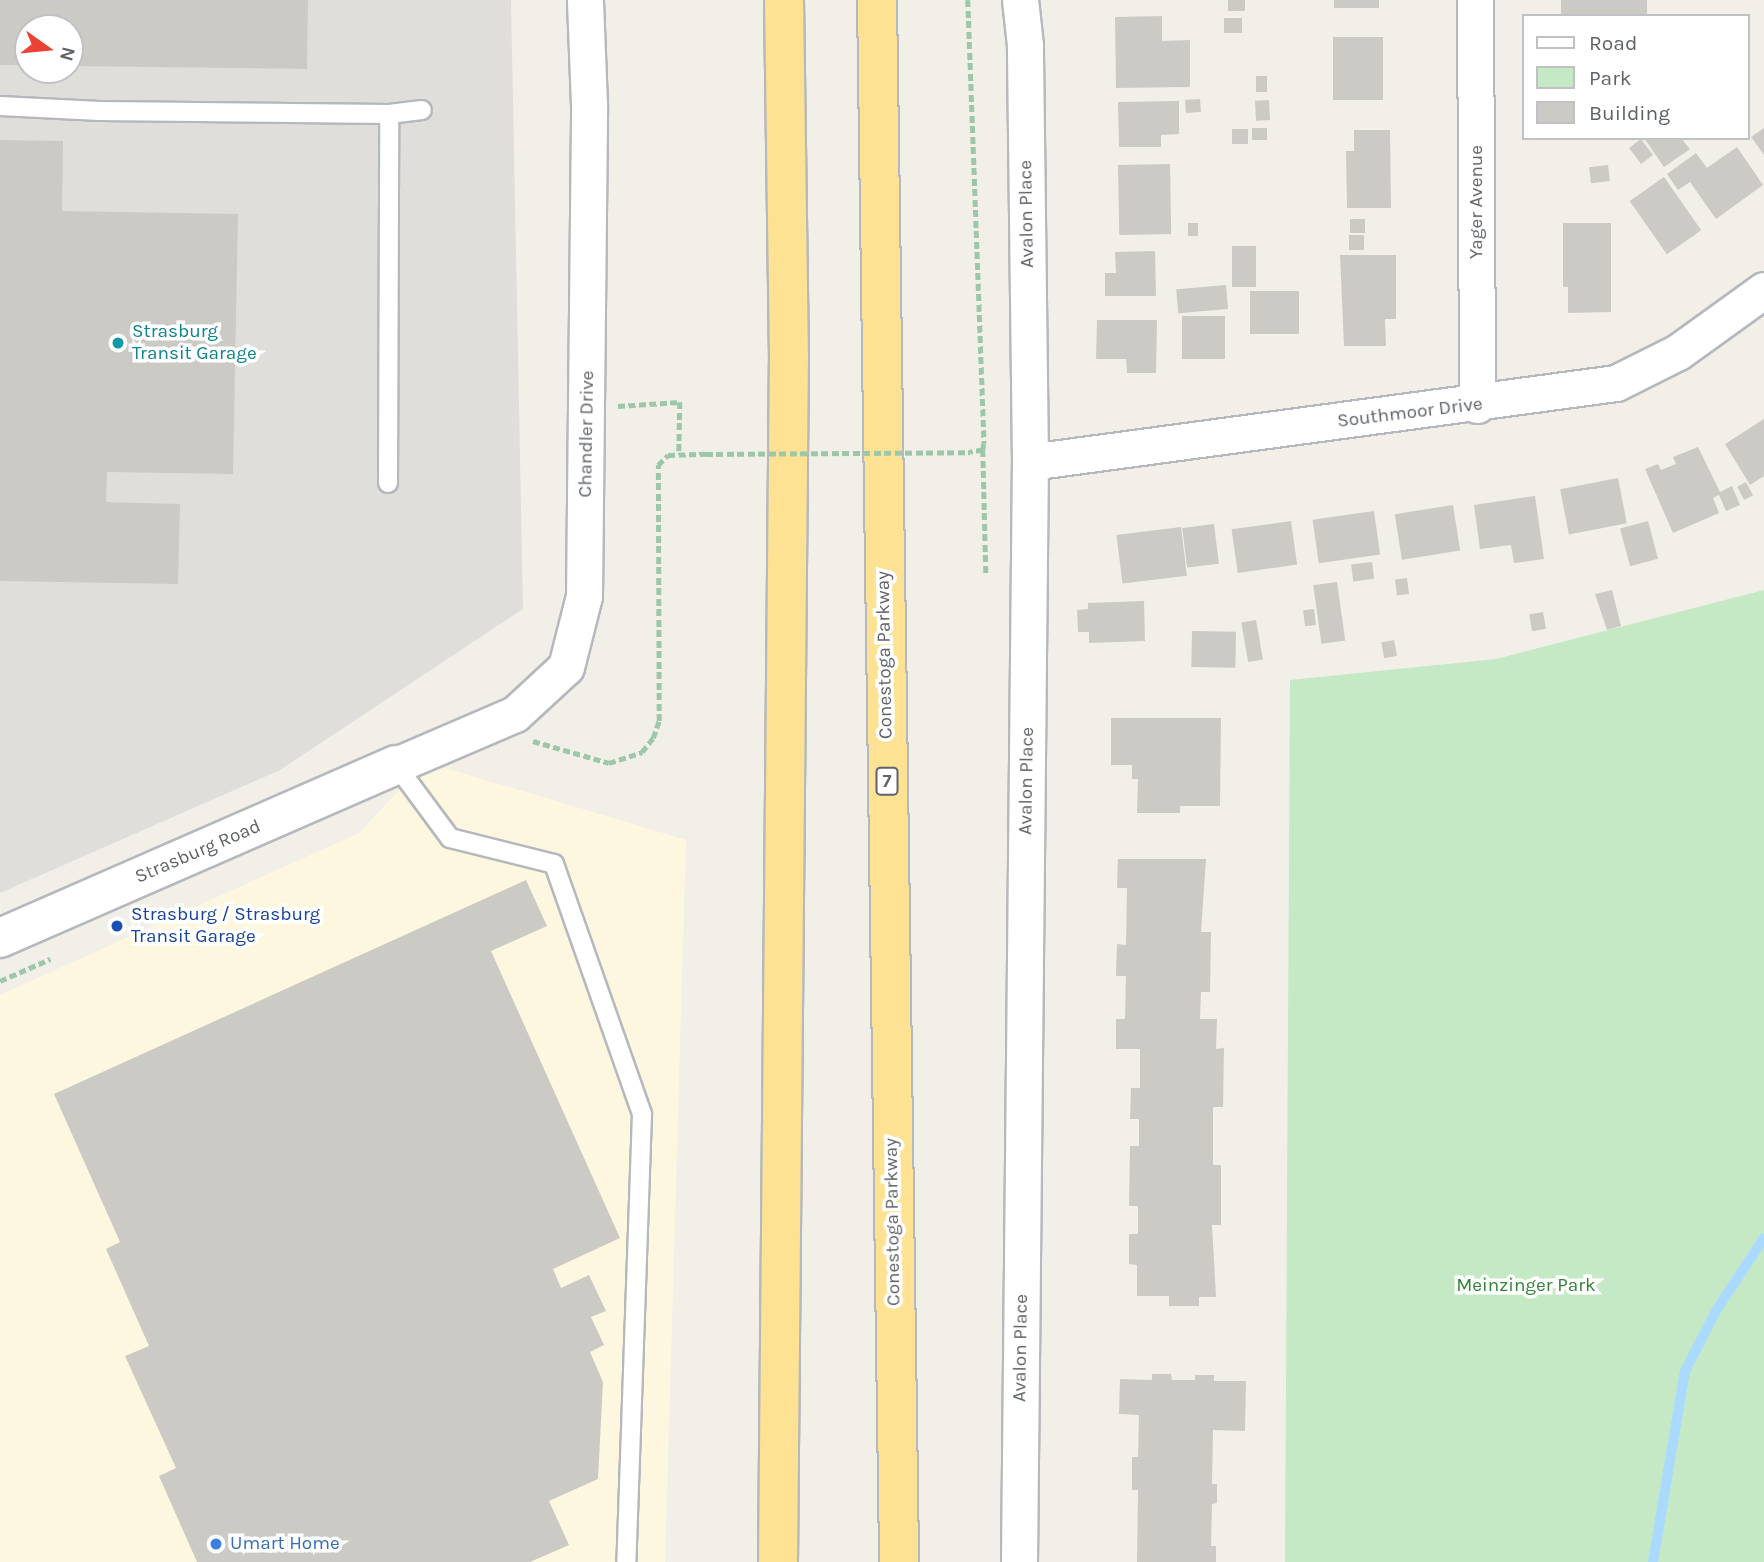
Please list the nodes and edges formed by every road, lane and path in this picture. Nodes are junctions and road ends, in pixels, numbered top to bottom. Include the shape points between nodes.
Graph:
1 (585, 0) edge
2 (784, 0) edge
3 (877, 0) edge
4 (968, 0) edge
5 (1020, 0) edge
6 (1475, 0) edge
7 (0, 106) edge
8 (422, 110) dead end
9 (389, 114) junction
10 (1764, 290) edge
11 (1477, 405) junction
12 (614, 406) dead end
13 (982, 450) junction
14 (679, 454) junction
15 (1030, 461) junction
16 (388, 483) dead end
17 (986, 575) dead end
18 (531, 740) dead end
19 (396, 765) junction
20 (0, 938) edge
21 (776, 1555) edge
22 (626, 1562) edge
23 (900, 1562) edge
24 (1019, 1562) edge

1 - 19 street, Chandler Drive via 589,119 584,596 566,667 515,714
2 - 21 highway via 789,373
3 - 23 highway, Conestoga Parkway / 7
4 - 13 path
5 - 15 street, Avalon Place via 1025,45
6 - 11 street, Yager Avenue
7 - 9 lane
8 - 9 lane
9 - 16 lane
10 - 11 street, Southmoor Drive via 1678,352 1616,383
11 - 15 street, Southmoor Drive
12 - 14 path via 680,402
13 - 14 path, bridge
13 - 17 path
14 - 18 path via 668,455 658,466 659,721 653,738 642,752 609,764
15 - 24 street, Avalon Place
19 - 20 street, Strasburg Road
19 - 22 lane via 450,838 554,864 642,1114

